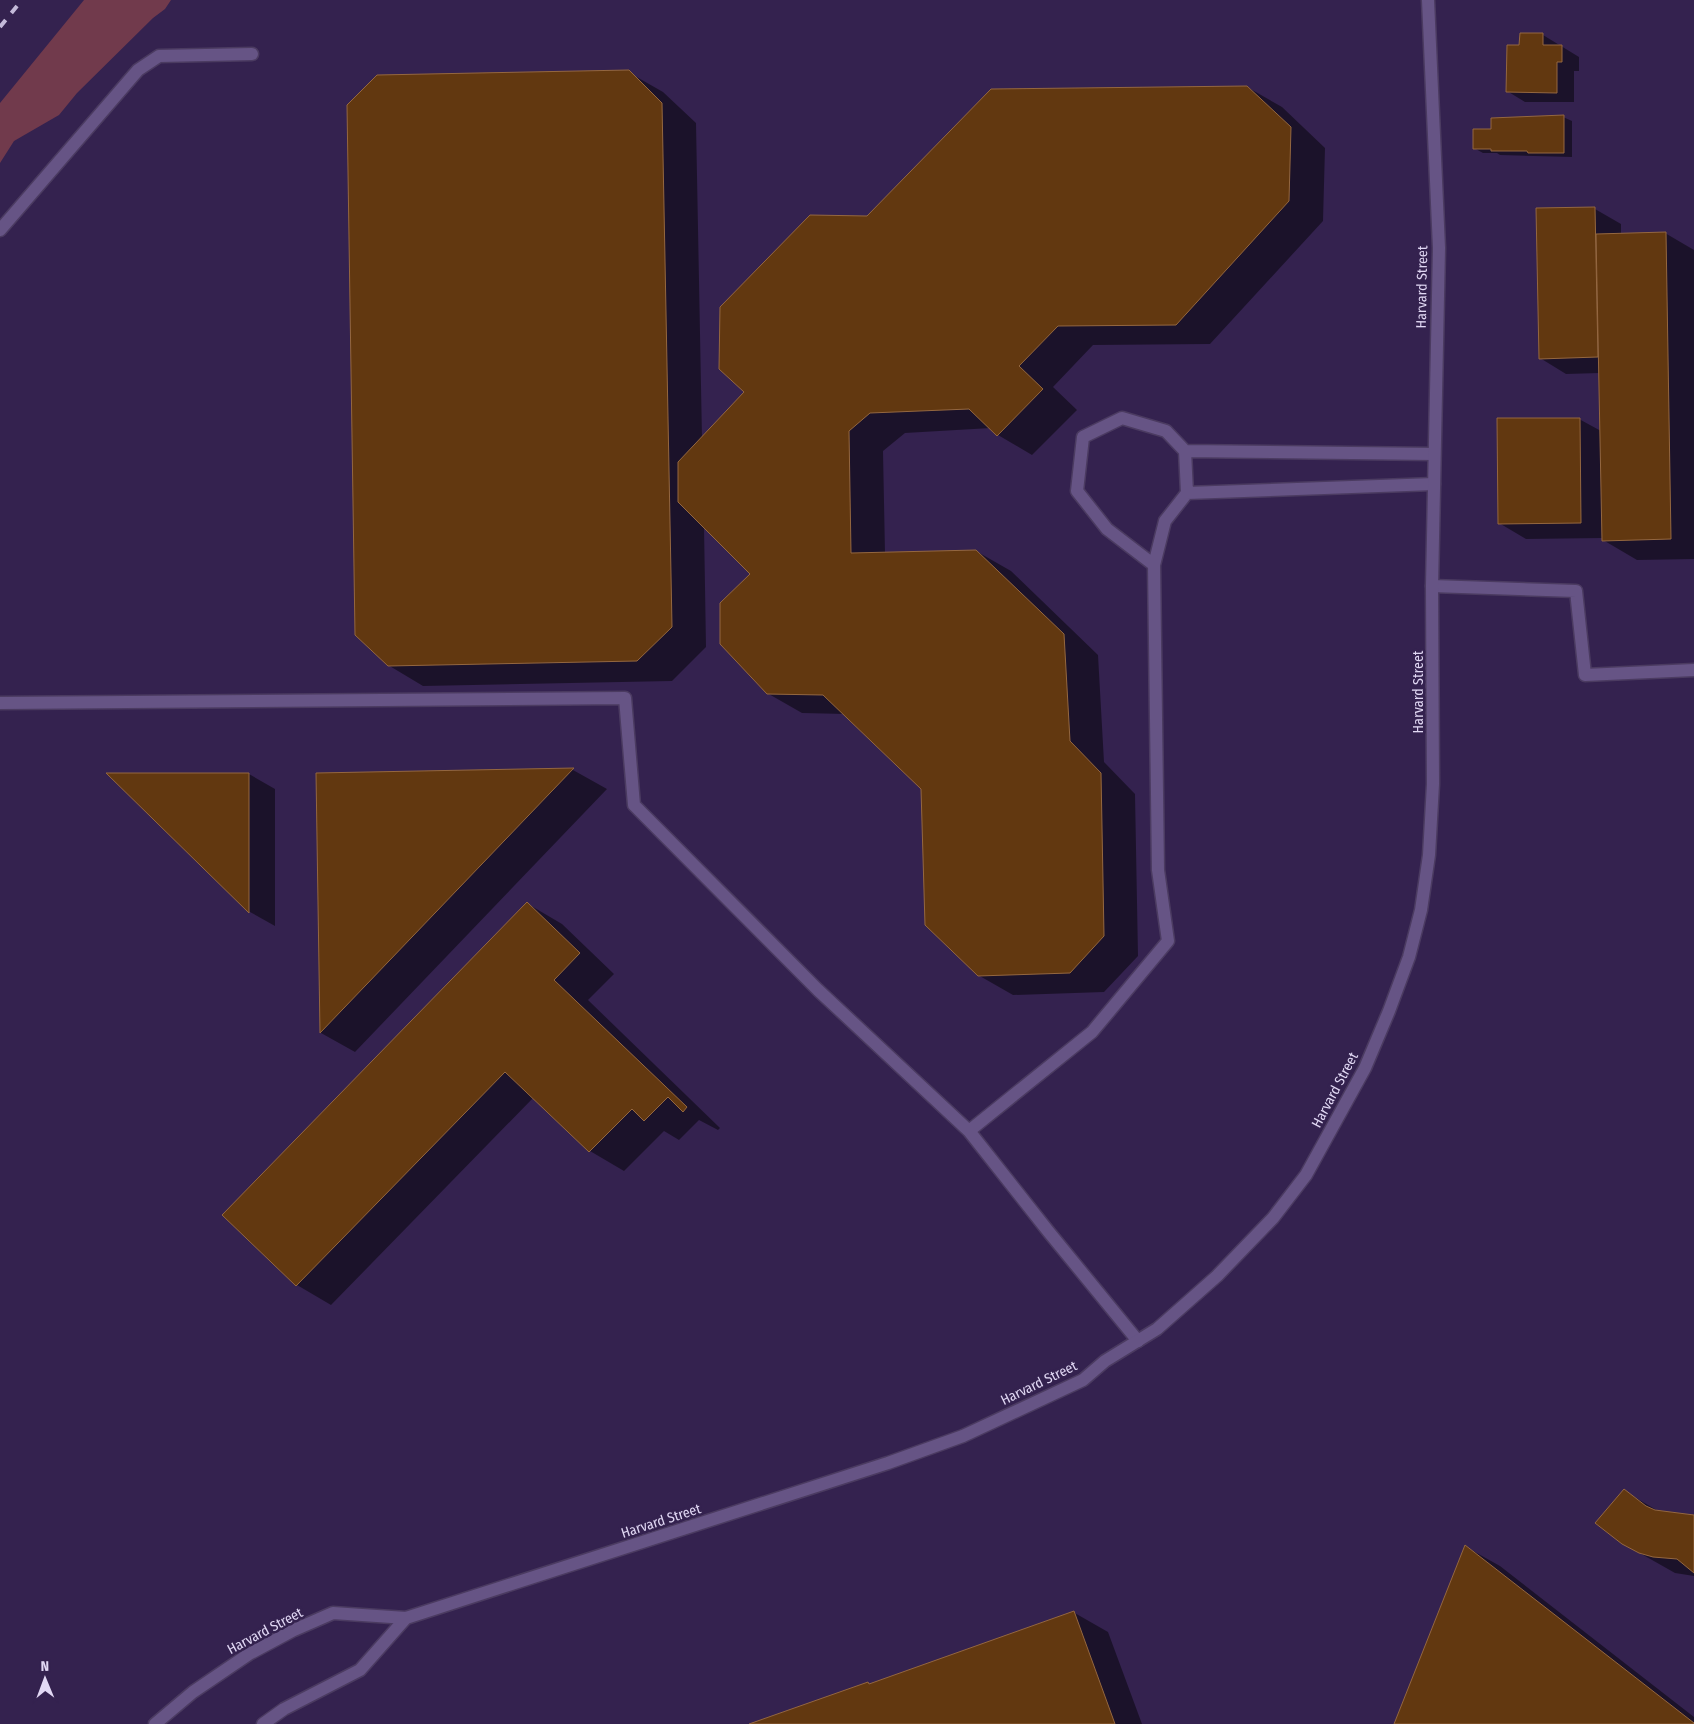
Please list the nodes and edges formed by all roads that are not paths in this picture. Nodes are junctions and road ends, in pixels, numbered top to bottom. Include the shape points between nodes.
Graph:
1 (1428, 0) edge
2 (252, 54) dead end
3 (0, 230) edge
4 (1185, 450) junction
5 (1434, 454) junction
6 (1434, 484) junction
7 (1187, 492) junction
8 (1154, 565) junction
9 (1432, 586) junction
10 (1694, 670) edge
11 (0, 703) edge
12 (969, 1131) junction
13 (1138, 1341) junction
14 (406, 1618) junction
15 (156, 1724) edge
16 (263, 1724) edge

1 - 5 street, Harvard Street via 1438,248
2 - 3 street via 159,56 138,70
4 - 5 street
4 - 7 street
4 - 8 street via 1166,431 1122,418 1083,438 1077,491 1106,529
5 - 6 street, Harvard Street
6 - 7 street
6 - 9 street, Harvard Street
7 - 8 street via 1164,521
8 - 12 street via 1158,870 1168,941 1092,1032
9 - 10 street via 1576,591 1585,675
9 - 13 street, Harvard Street via 1433,784 1429,855 1421,910 1409,957 1389,1011 1365,1068 1306,1175 1273,1218 1218,1276 1157,1329
11 - 12 street via 625,698 634,805 818,990
12 - 13 street
13 - 14 street, Harvard Street via 1105,1361 1083,1380 963,1436
14 - 15 street, Harvard Street via 333,1613 249,1654 193,1692
14 - 16 street via 360,1670 284,1709

